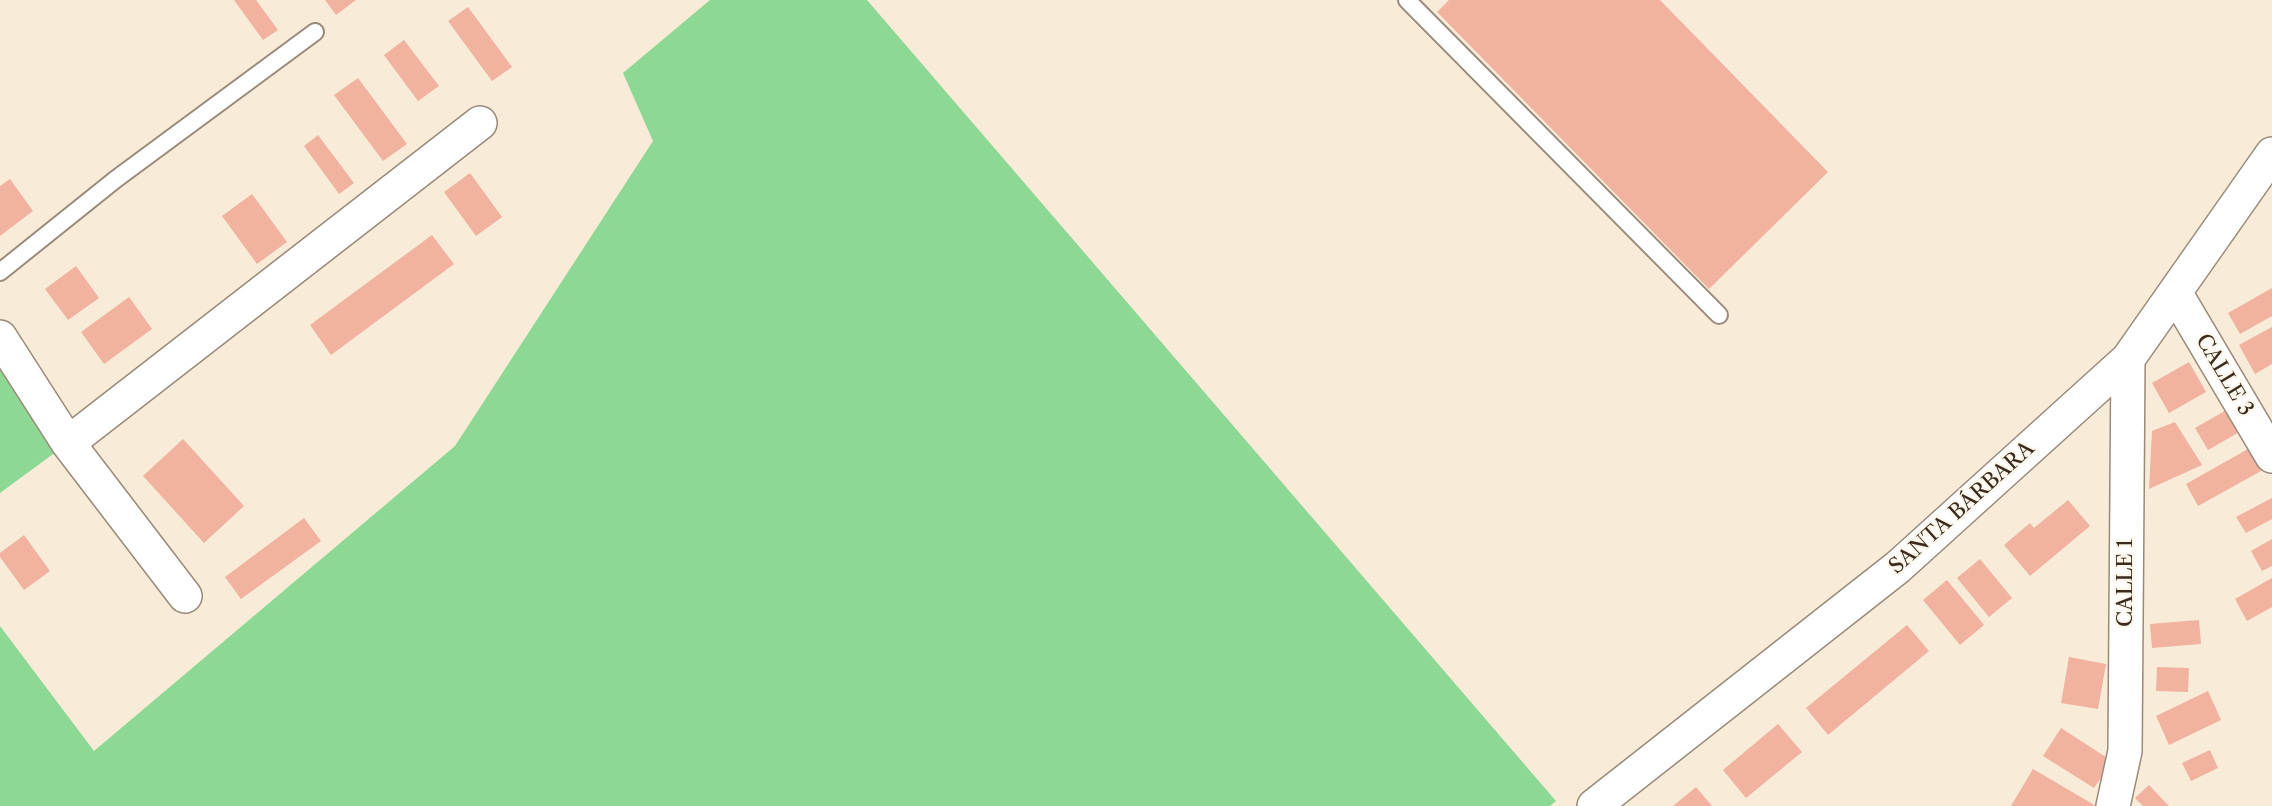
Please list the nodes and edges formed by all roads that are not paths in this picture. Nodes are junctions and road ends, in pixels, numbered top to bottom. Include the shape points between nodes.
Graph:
1 (1407, 0) edge
2 (315, 32) dead end
3 (480, 123) dead end
4 (2272, 154) edge
5 (0, 272) edge
6 (2176, 294) junction
7 (1719, 315) dead end
8 (0, 337) edge
9 (2128, 359) junction
10 (68, 443) junction
11 (2272, 456) edge
12 (185, 596) dead end
13 (1594, 806) edge
14 (2113, 806) edge

1 - 7 lane
2 - 5 lane via 116,179
3 - 10 street
4 - 6 street, SANTA BÁRBARA
6 - 9 street, SANTA BÁRBARA
6 - 11 street, CALLE 3
8 - 10 street
9 - 13 street, SANTA BÁRBARA via 1898,567
9 - 14 street, CALLE 1 via 2125,751
10 - 12 street

